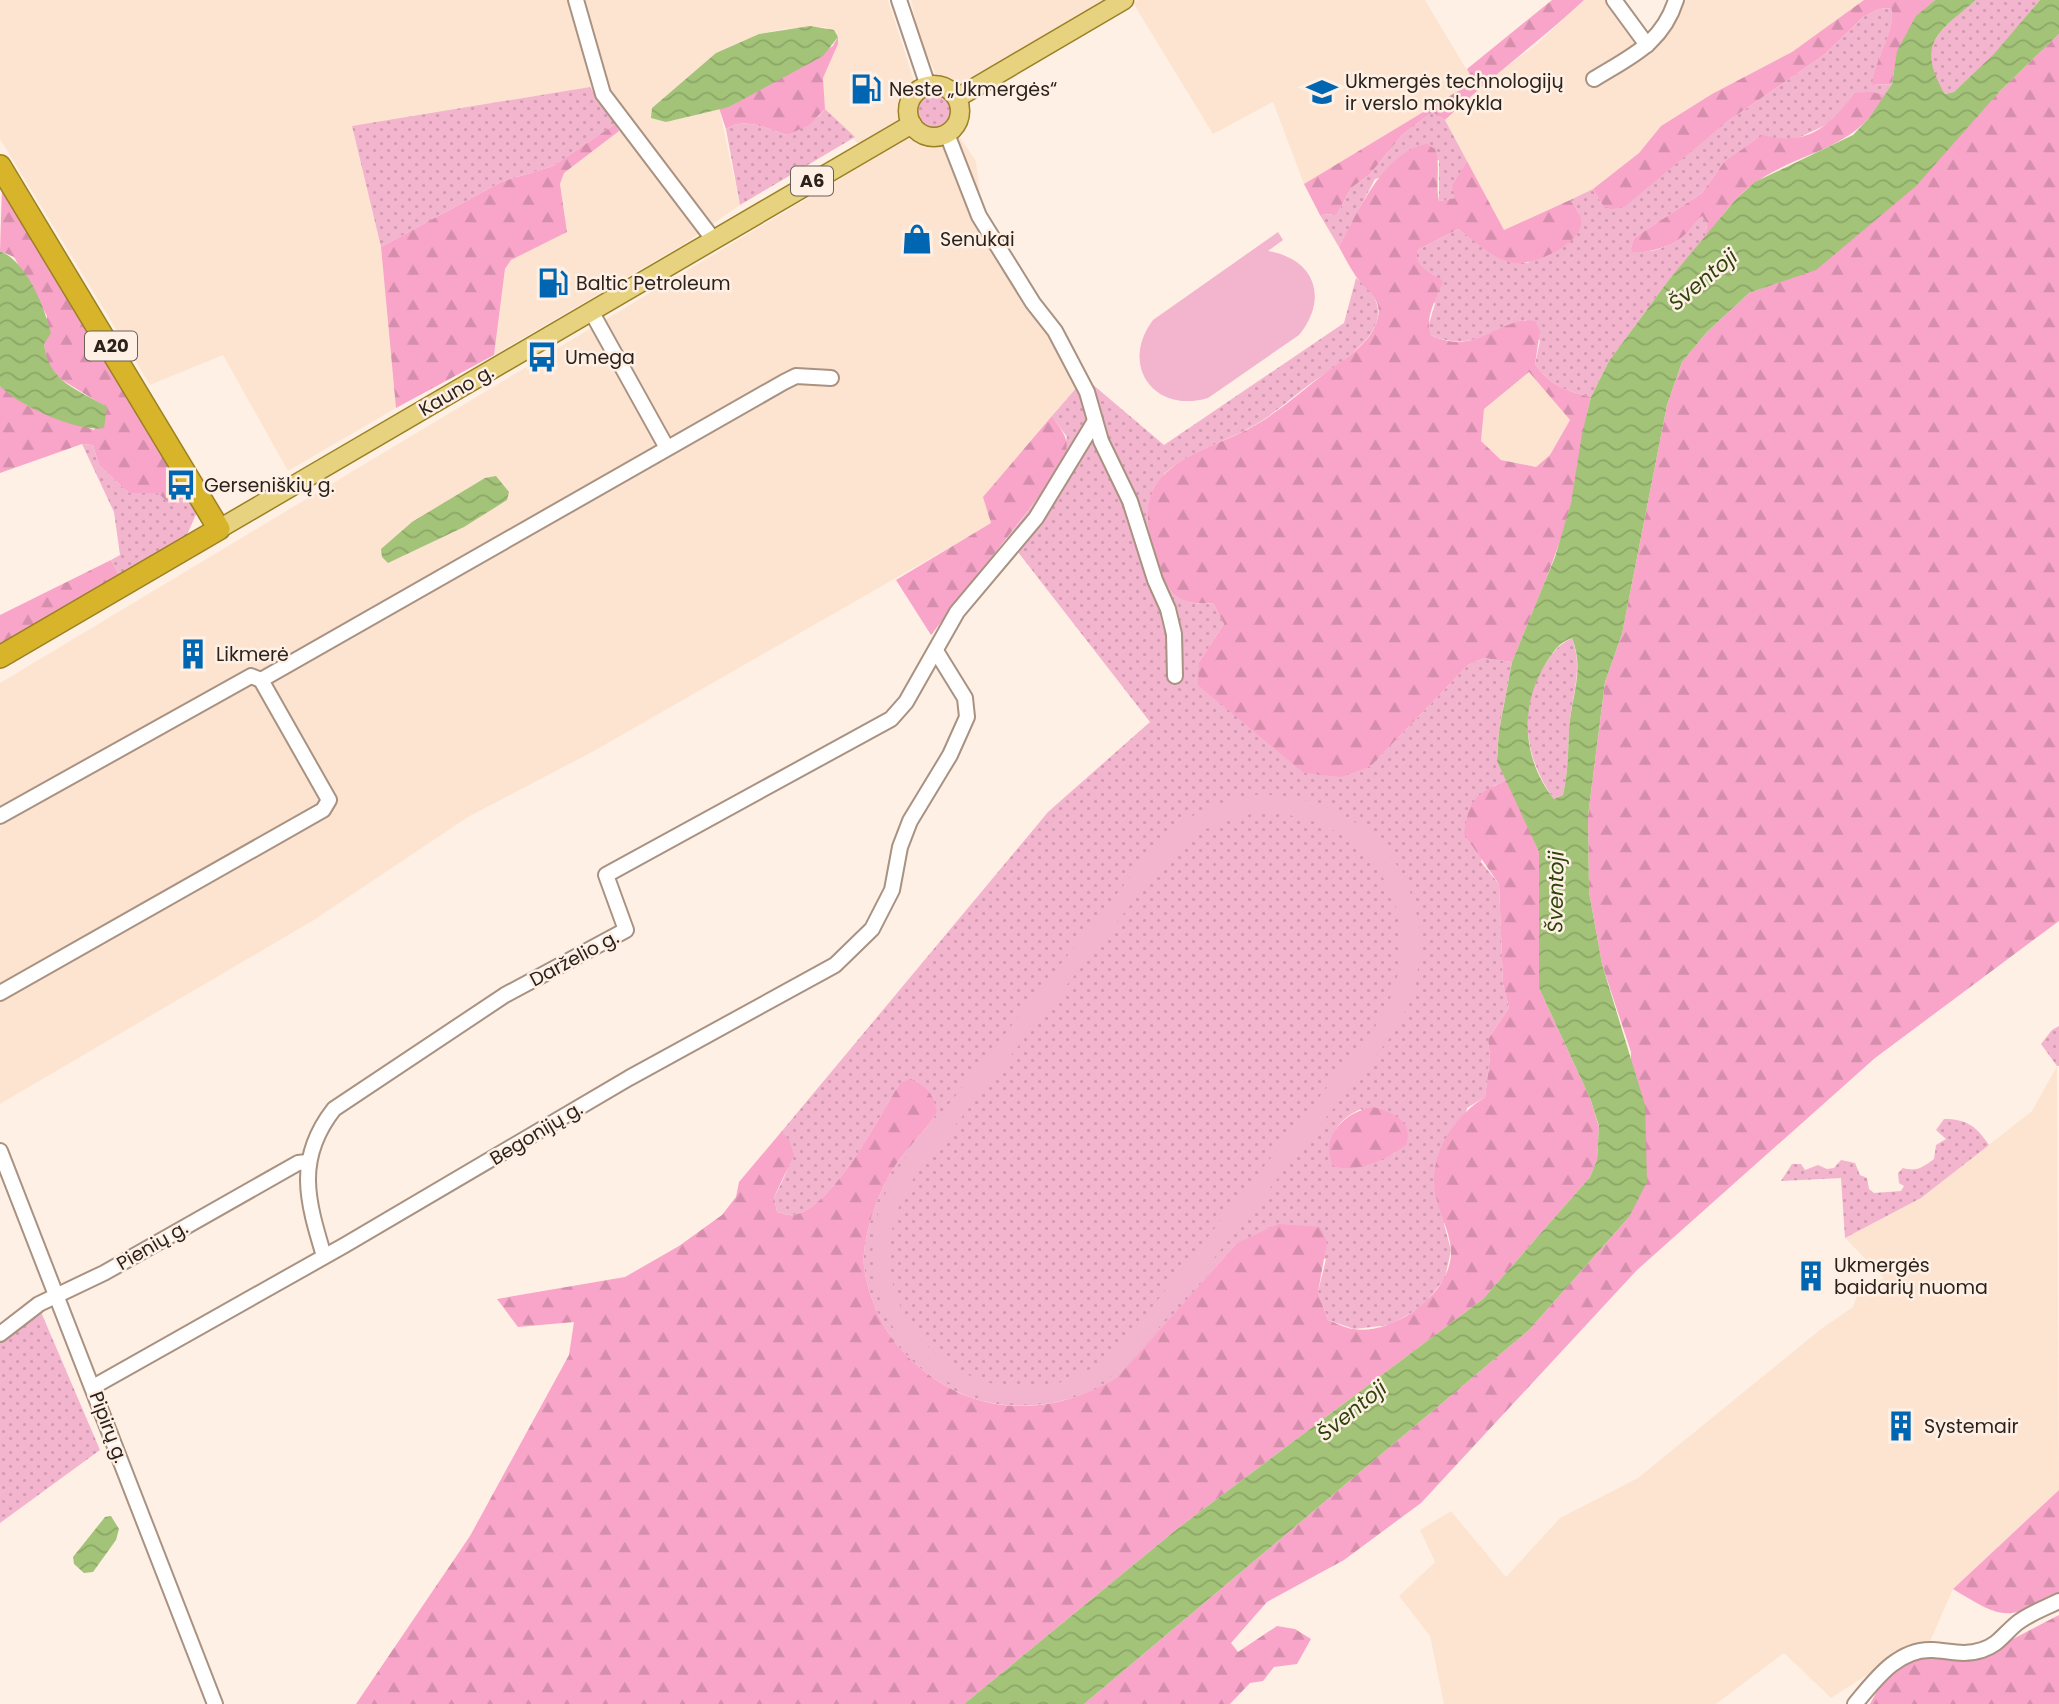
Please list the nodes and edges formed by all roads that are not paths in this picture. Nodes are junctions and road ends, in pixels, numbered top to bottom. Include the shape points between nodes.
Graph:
1 (576, 0) edge
2 (899, 0) edge
3 (1124, 0) edge
4 (1614, 0) edge
5 (1676, 0) edge
6 (1647, 45) junction
7 (1594, 79) dead end
8 (928, 86) junction
9 (957, 98) junction
10 (912, 124) junction
11 (947, 134) junction
12 (0, 166) edge
13 (713, 239) junction
14 (592, 311) junction
15 (831, 378) dead end
16 (1095, 421) junction
17 (667, 448) junction
18 (219, 528) junction
19 (936, 651) junction
20 (0, 657) edge
21 (1175, 676) dead end
22 (261, 680) junction
23 (0, 816) edge
24 (0, 993) edge
25 (0, 1151) edge
26 (307, 1162) junction
27 (324, 1256) junction
28 (55, 1296) junction
29 (0, 1334) edge
30 (93, 1387) junction
31 (2059, 1601) edge
32 (215, 1704) edge
33 (1856, 1704) edge

1 - 13 street via 603,94
2 - 8 street
3 - 9 main road
4 - 6 street
5 - 6 street via 1668,24
6 - 7 street
8 - 9 main road via 944,87
8 - 10 main road via 910,101
9 - 11 main road via 960,115
10 - 11 main road via 925,135
10 - 13 main road, Kauno g. / A6
11 - 16 street via 979,216 1055,331 1087,392
12 - 18 highway, A20
13 - 14 main road, Kauno g. / A6
14 - 17 street
14 - 18 main road, Kauno g. / A6
15 - 17 street via 796,376
16 - 19 street via 1037,517 957,612
16 - 21 street via 1130,501 1154,580 1168,609
17 - 22 street
18 - 20 highway, Kauno g. / A6
19 - 26 street, Darželio g. via 906,702 880,726 606,875 626,930 505,995 334,1109 316,1136
19 - 27 street, Begonijų g. via 965,698 967,717 910,821 892,890 872,929 835,965 629,1078
22 - 23 street via 251,676 240,679
22 - 24 street via 329,800 323,810
25 - 28 street, Pipirų g.
26 - 27 street, Darželio g. via 313,1219
26 - 28 street, Pienių g.
27 - 30 street, Begonijų g.
28 - 29 street, Pienių g.
28 - 30 street, Pipirų g.
30 - 32 street, Pipirų g.
31 - 33 street via 2015,1625 1998,1644 1980,1651 1955,1654 1931,1649 1903,1656 1883,1671

